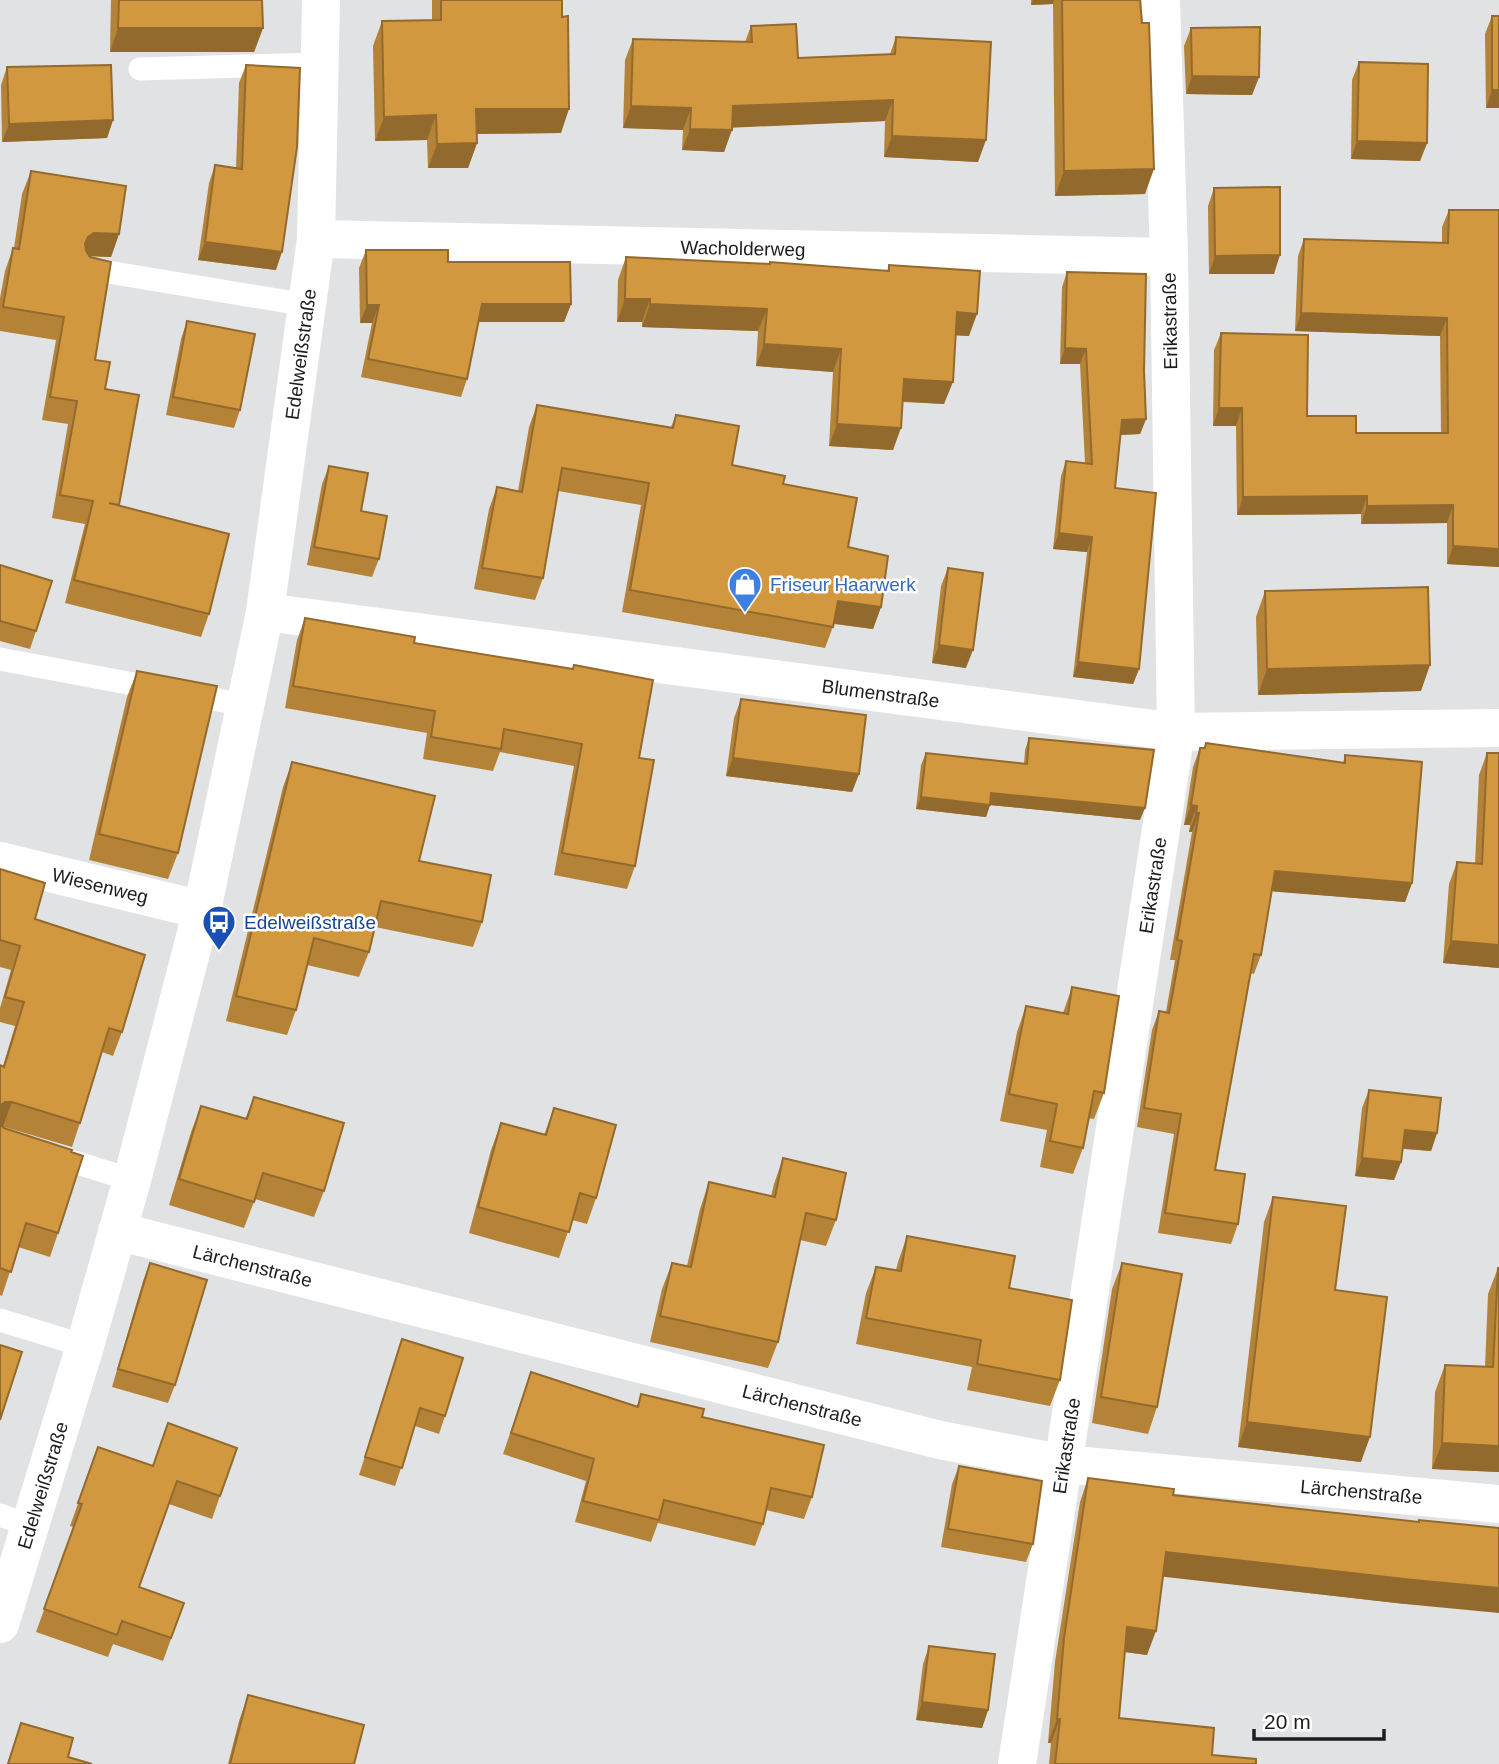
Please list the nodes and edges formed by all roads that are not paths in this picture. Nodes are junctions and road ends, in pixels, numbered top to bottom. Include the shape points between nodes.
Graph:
1 (321, 0) edge
2 (1161, 0) edge
3 (321, 64) junction
4 (140, 69) dead end
5 (316, 239) junction
6 (1169, 257) junction
7 (90, 269) edge
8 (307, 304) junction
9 (265, 612) junction
10 (0, 659) edge
11 (245, 705) junction
12 (1499, 728) edge
13 (1176, 732) junction
14 (0, 861) edge
15 (202, 910) junction
16 (0, 1139) edge
17 (132, 1180) junction
18 (117, 1231) junction
19 (0, 1320) edge
20 (85, 1346) junction
21 (1064, 1464) junction
22 (1499, 1504) edge
23 (16, 1520) edge
24 (0, 1624) edge
25 (1017, 1764) edge

1 - 3 street, Edelweißstraße
2 - 6 street, Erikastraße
3 - 4 lane
3 - 5 street, Edelweißstraße
5 - 6 street, Wacholderweg
5 - 8 street, Edelweißstraße
6 - 13 street, Erikastraße
7 - 8 lane
8 - 9 street, Edelweißstraße
9 - 11 street, Edelweißstraße
9 - 13 street, Blumenstraße
10 - 11 lane
11 - 15 street, Edelweißstraße
12 - 13 street, Blumenstraße
13 - 21 street, Erikastraße
14 - 15 street, Wiesenweg
15 - 17 street, Edelweißstraße
16 - 17 lane
17 - 18 street, Edelweißstraße
18 - 20 street, Edelweißstraße
18 - 21 street, Lärchenstraße via 940,1440
19 - 20 lane
20 - 23 street, Edelweißstraße
21 - 22 street, Lärchenstraße
21 - 25 street, Erikastraße
23 - 24 street, Edelweißstraße

